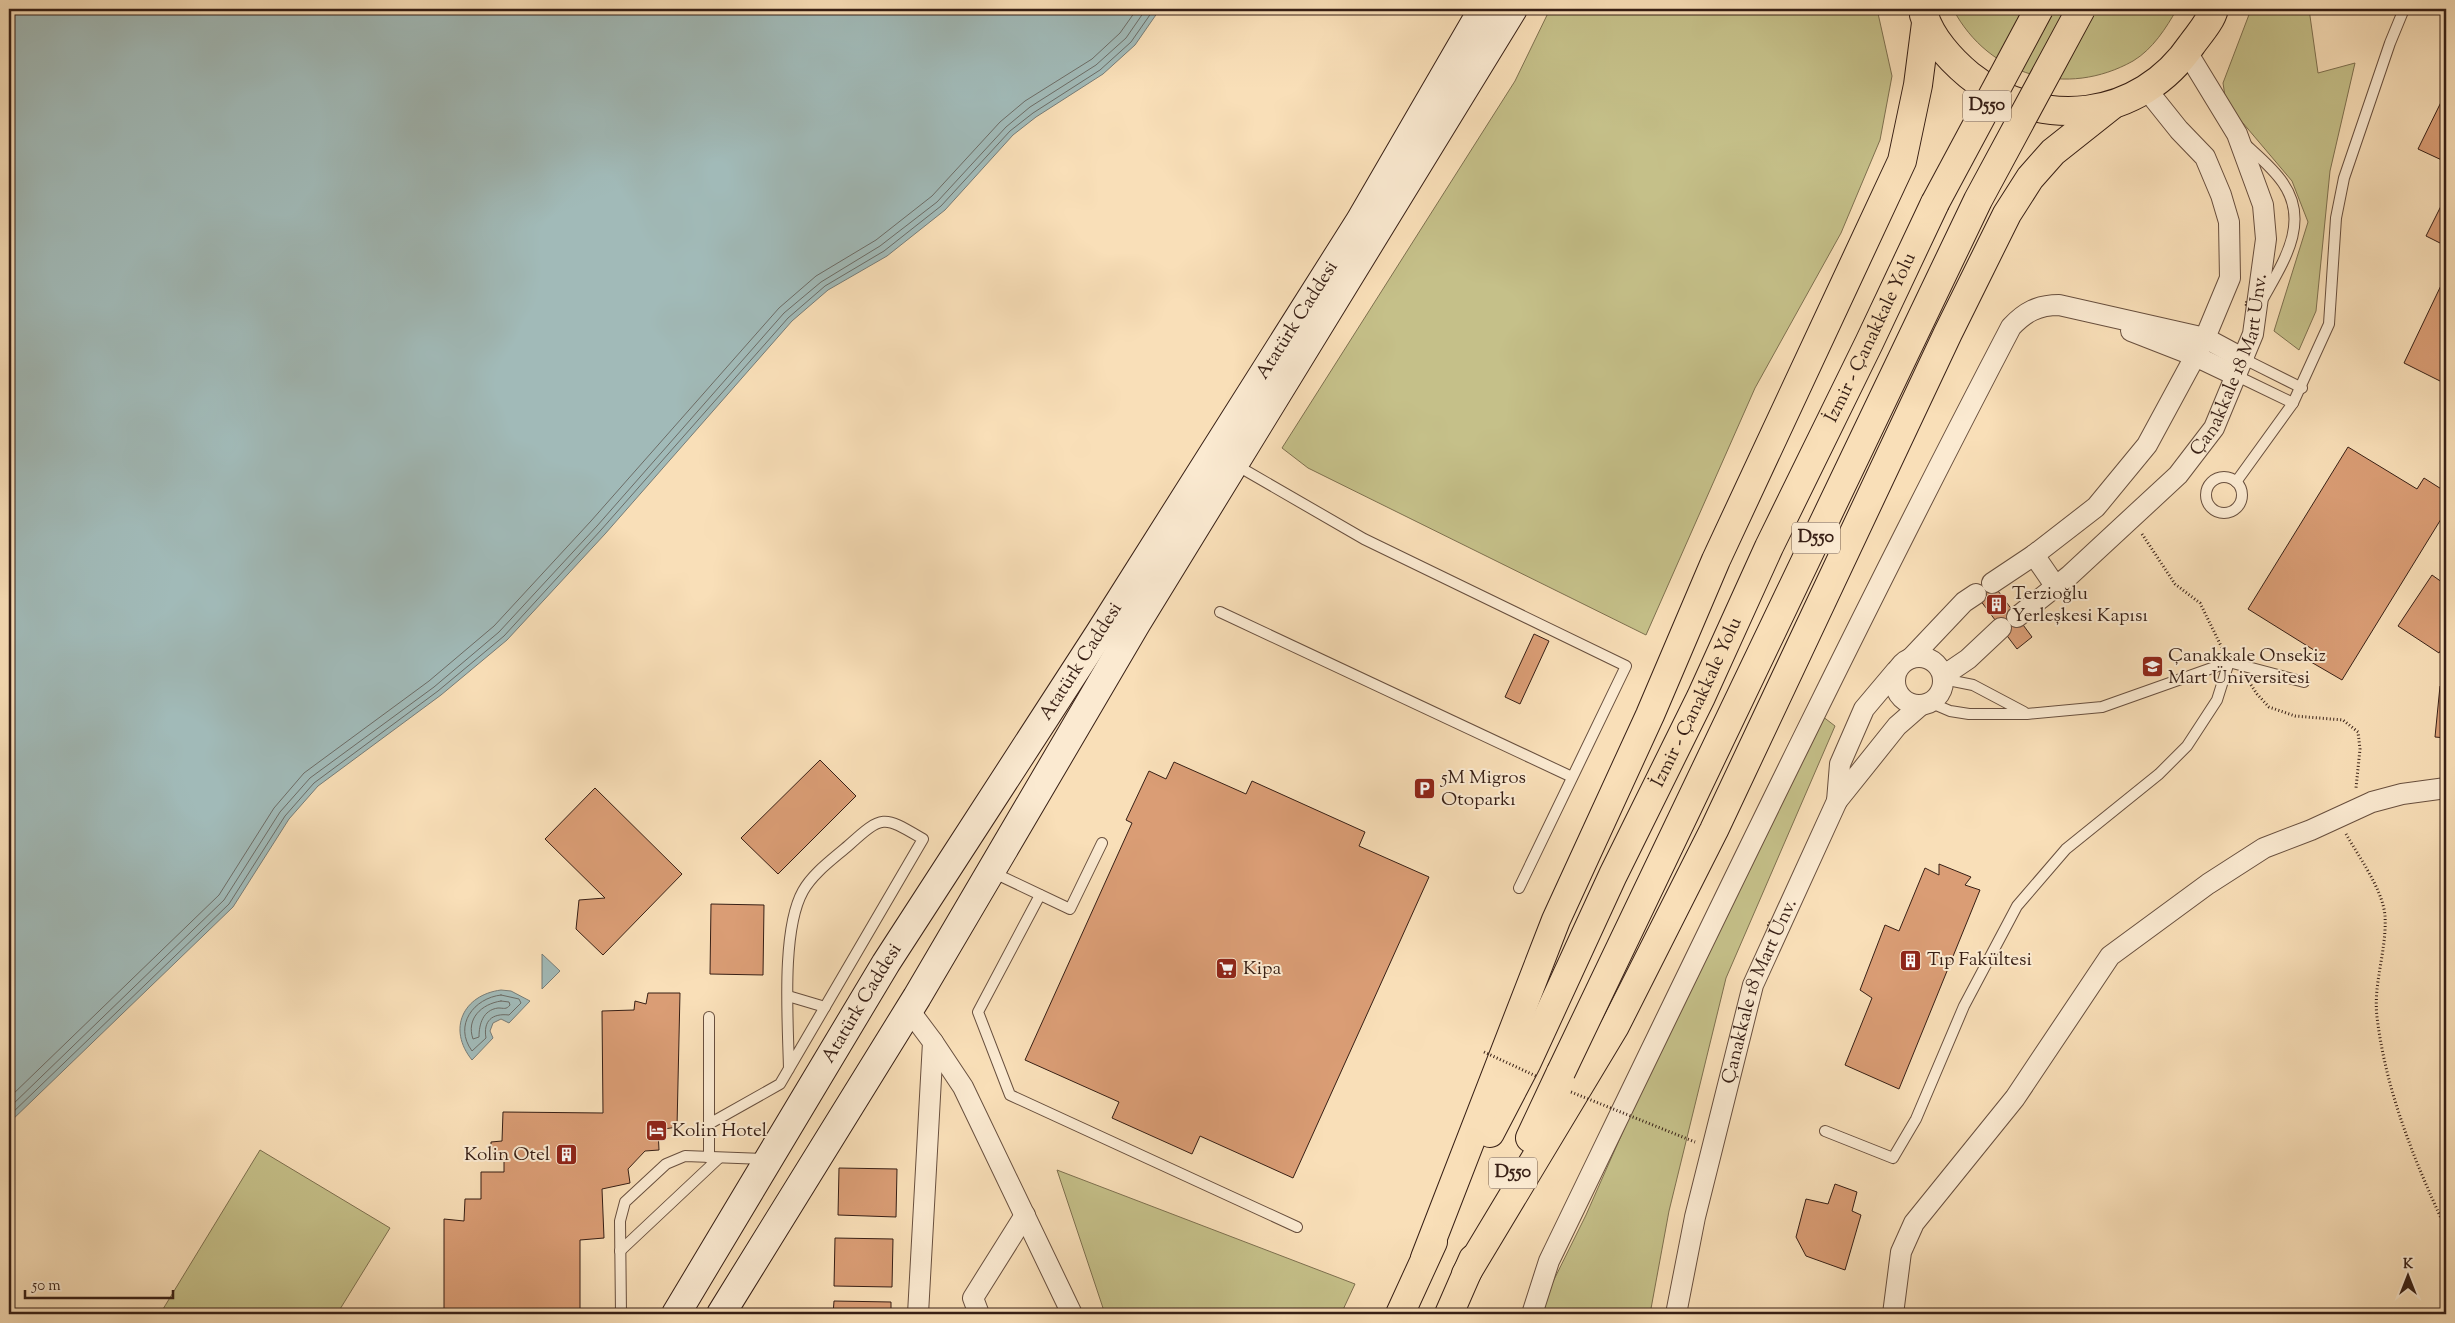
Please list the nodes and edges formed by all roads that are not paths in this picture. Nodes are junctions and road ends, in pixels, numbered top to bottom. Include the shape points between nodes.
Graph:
1 (1513, 9) edge
2 (2039, 9) edge
3 (2081, 9) edge
4 (2404, 9) edge
5 (1481, 10) edge
6 (2215, 10) edge
7 (1924, 16) edge
8 (2187, 52) junction
9 (2147, 90) junction
10 (2111, 106) junction
11 (2239, 138) junction
12 (2069, 307) junction
13 (2256, 311) junction
14 (2205, 338) junction
15 (2195, 356) junction
16 (2240, 367) junction
17 (2302, 388) junction
18 (2293, 403) junction
19 (1225, 459) junction
20 (2236, 482) dead end
21 (2034, 555) junction
22 (2056, 588) junction
23 (1220, 612) dead end
24 (1911, 658) junction
25 (2229, 662) junction
26 (1896, 671) junction
27 (1943, 677) junction
28 (2304, 682) dead end
29 (1925, 703) junction
30 (2027, 714) junction
31 (1572, 777) junction
32 (2446, 788) edge
33 (1837, 801) junction
34 (1102, 843) dead end
35 (991, 871) junction
36 (1519, 888) dead end
37 (1040, 895) junction
38 (870, 990) junction
39 (788, 996) junction
40 (825, 1007) junction
41 (909, 1010) junction
42 (709, 1017) dead end
43 (933, 1042) junction
44 (789, 1068) junction
45 (709, 1124) junction
46 (1825, 1131) dead end
47 (714, 1158) junction
48 (769, 1159) junction
49 (806, 1176) junction
50 (1025, 1215) junction
51 (1298, 1227) dead end
52 (620, 1250) junction
53 (1425, 1258) junction
54 (1466, 1274) junction
55 (621, 1314) edge
56 (676, 1314) edge
57 (721, 1314) edge
58 (918, 1314) edge
59 (978, 1314) edge
60 (1072, 1314) edge
61 (1400, 1314) edge
62 (1449, 1314) edge
63 (1532, 1314) edge
64 (1676, 1314) edge
65 (1893, 1314) edge

1 - 19 main road, Atatürk Caddesi
2 - 53 highway, İzmir - Çanakkale Yolu / D550, bridge via 1935,203 1613,875 1527,1062
3 - 54 highway, İzmir - Çanakkale Yolu / D550, bridge via 1970,218
4 - 17 lane via 2344,178 2336,218 2328,324
5 - 19 main road, Atatürk Caddesi
6 - 8 highway
7 - 10 highway via 1952,61 1988,90 2030,107 2076,111
7 - 53 highway via 1918,85 1902,161 1716,560 1650,715 1556,920
8 - 9 highway via 2168,74
8 - 11 street, Çanakkale 18 Mart Ünv.
9 - 10 highway
9 - 14 street, Çanakkale 18 Mart Ünv. via 2205,157 2229,222 2230,278
10 - 54 highway via 2053,152 2030,178 2007,214 1714,830 1615,1026
11 - 13 street, Çanakkale 18 Mart Ünv. via 2263,205 2266,239
11 - 13 lane via 2283,183 2295,208 2288,253
12 - 14 street
12 - 15 street
12 - 63 street via 2039,307 2011,327 1804,734 1549,1261
13 - 16 street, Çanakkale 18 Mart Ünv.
14 - 15 street, Çanakkale 18 Mart Ünv.
14 - 16 street
15 - 16 street
15 - 21 street, Çanakkale 18 Mart Ünv. via 2141,452 2096,507
16 - 17 lane
16 - 18 lane
16 - 22 street, Çanakkale 18 Mart Ünv. via 2214,428 2178,475
17 - 18 lane
18 - 20 lane
19 - 31 lane via 1364,539 1626,666
19 - 35 main road, Atatürk Caddesi via 1136,624
19 - 38 main road, Atatürk Caddesi
21 - 22 street
21 - 24 street, Çanakkale 18 Mart Ünv. via 1964,602
22 - 27 street, Çanakkale 18 Mart Ünv.
23 - 31 lane
24 - 26 street
24 - 27 street via 1919,656 1934,662
25 - 28 lane
25 - 30 lane via 2102,707
25 - 46 lane via 2217,700 2187,746 2159,774 2066,849 2017,906 1964,1006 1916,1119 1893,1158
26 - 29 street via 1895,688 1899,695 1905,701
26 - 33 street via 1864,709 1840,764
27 - 29 street via 1940,692
27 - 30 lane via 1972,685
29 - 30 lane via 1968,714
29 - 33 street, Çanakkale 18 Mart Ünv. via 1897,726
31 - 36 lane
32 - 65 street via 2372,802 2264,848 2201,889 2110,956 2015,1098 1914,1223 1900,1252
33 - 64 street, Çanakkale 18 Mart Ünv. via 1754,985 1695,1217
34 - 37 lane via 1070,910
35 - 37 lane
35 - 41 main road, Atatürk Caddesi
37 - 51 lane via 978,1012 1010,1095
38 - 41 main road
38 - 48 main road, Atatürk Caddesi
39 - 40 lane
39 - 40 lane via 791,925 803,890 872,824 896,823 923,839
39 - 44 lane
40 - 44 lane
41 - 43 street
41 - 49 main road, Atatürk Caddesi
42 - 45 lane
43 - 50 street via 963,1087
43 - 58 street
44 - 45 lane via 780,1084
45 - 47 lane
47 - 48 lane
47 - 52 lane
47 - 52 lane via 685,1156 666,1164 626,1202 620,1221
48 - 49 main road
48 - 56 main road, Atatürk Caddesi
49 - 57 main road, Atatürk Caddesi
50 - 59 street via 973,1298
50 - 60 street
52 - 55 lane
53 - 61 highway, İzmir - Çanakkale Yolu / D550
54 - 62 highway, D550

